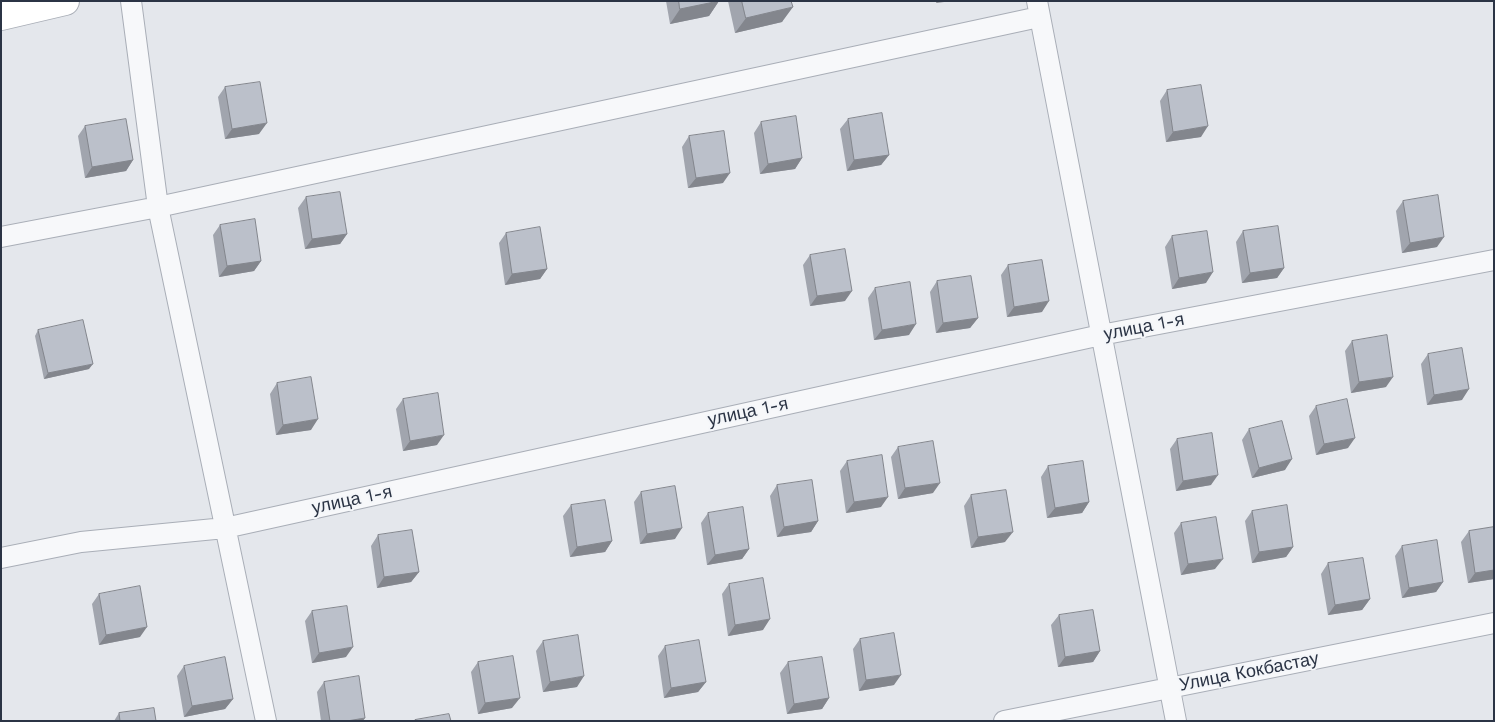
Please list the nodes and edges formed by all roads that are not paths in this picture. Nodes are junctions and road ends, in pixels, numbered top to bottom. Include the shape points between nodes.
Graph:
1 (65, 1) edge
2 (131, 1) edge
3 (1038, 9) edge
4 (1, 16) edge
5 (158, 207) junction
6 (1, 237) edge
7 (1494, 260) edge
8 (1101, 335) junction
9 (225, 528) junction
10 (1, 558) edge
11 (1494, 623) edge
12 (1170, 688) junction
13 (266, 721) edge
14 (1004, 721) edge
15 (1176, 721) edge

1 - 4 street
2 - 5 street
3 - 5 street
3 - 8 street
5 - 6 street
5 - 9 street
7 - 8 street, улица 1-я
8 - 9 street, улица 1-я
8 - 12 street
9 - 10 street, улица 1-я via 81,542
9 - 13 street
11 - 12 street, Улица Кокбастау
12 - 14 street, Улица Кокбастау
12 - 15 street

